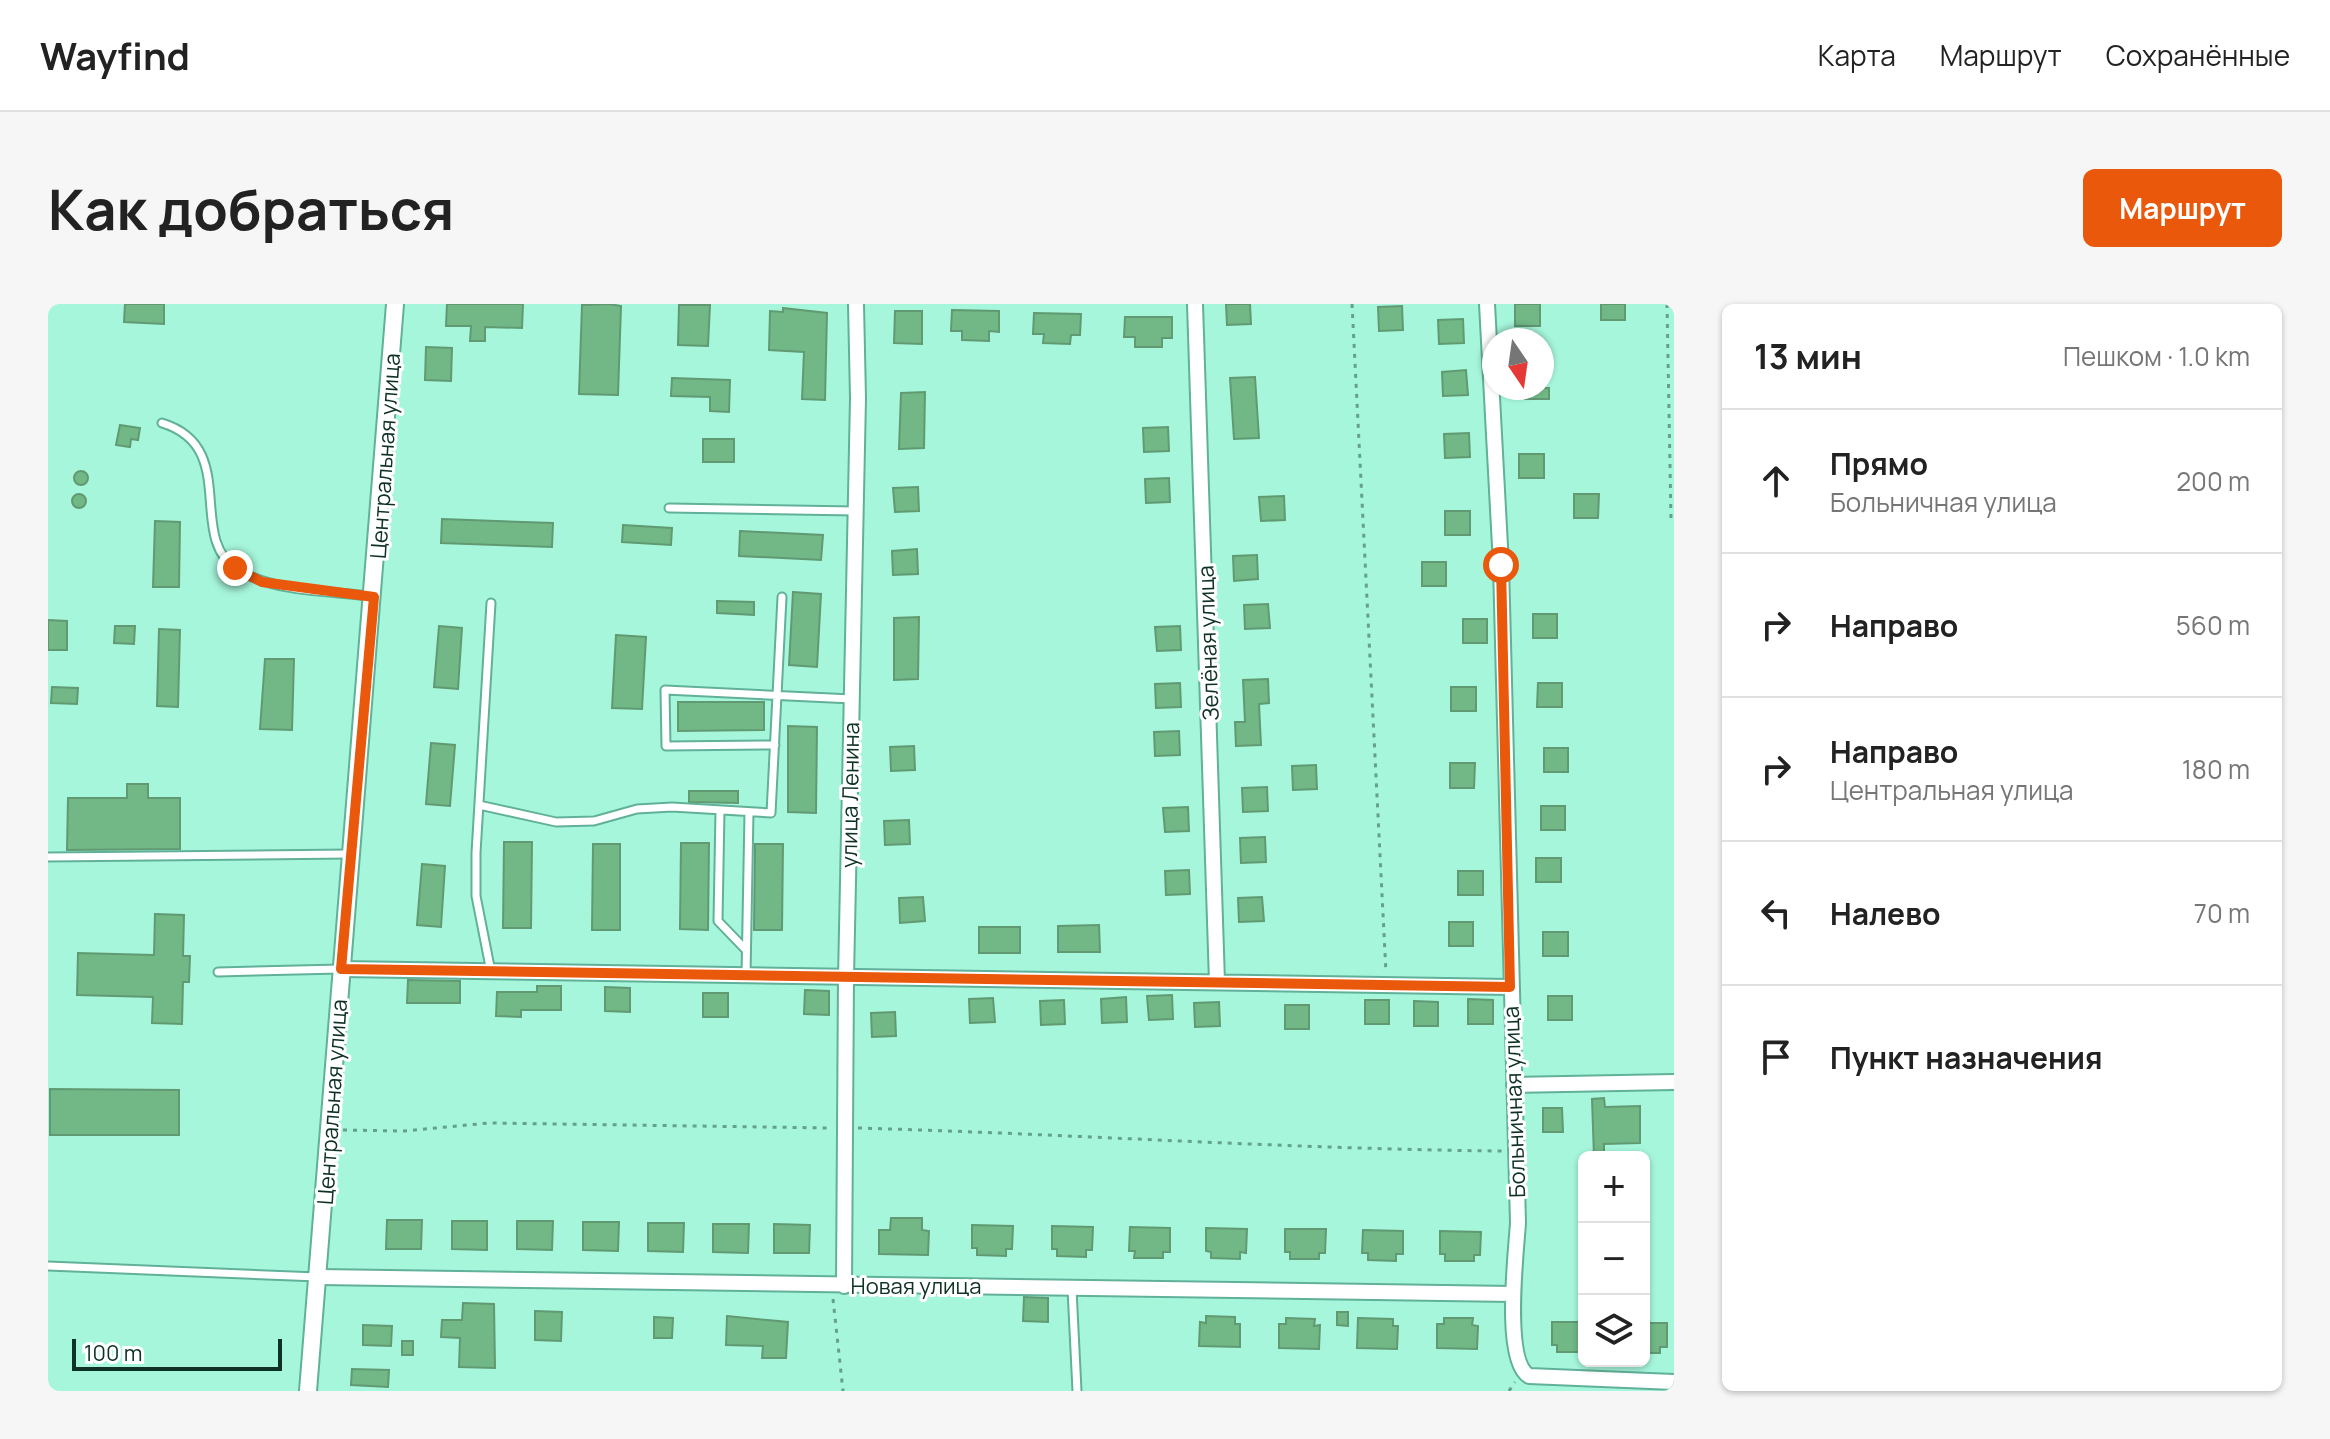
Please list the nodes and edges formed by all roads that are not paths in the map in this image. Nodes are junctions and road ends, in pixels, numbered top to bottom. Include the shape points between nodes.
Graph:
1 (395, 304) edge
2 (856, 304) edge
3 (1195, 304) edge
4 (1487, 304) edge
5 (162, 423) dead end
6 (669, 508) dead end
7 (855, 511) junction
8 (374, 597) junction
9 (782, 597) dead end
10 (491, 603) dead end
11 (778, 694) junction
12 (852, 699) junction
13 (775, 745) junction
14 (479, 805) junction
15 (720, 810) junction
16 (749, 812) junction
17 (352, 854) junction
18 (48, 857) edge
19 (746, 950) junction
20 (341, 969) junction
21 (218, 972) dead end
22 (491, 972) junction
23 (746, 976) junction
24 (846, 978) junction
25 (1217, 982) junction
26 (1510, 987) junction
27 (1674, 1082) edge
28 (1514, 1085) junction
29 (48, 1266) edge
30 (319, 1277) junction
31 (838, 1286) junction
32 (1071, 1286) junction
33 (1513, 1294) junction
34 (1674, 1382) edge
35 (308, 1391) edge
36 (1077, 1391) edge

1 - 8 street, Центральная улица
2 - 7 street, улица Ленина
3 - 25 street, Зелёная улица
4 - 26 street, Больничная улица via 1501,565
5 - 8 lane via 184,430 195,441 204,460 220,552 235,568 262,582
6 - 7 lane
7 - 12 street, улица Ленина
8 - 17 street, Центральная улица
9 - 11 lane
10 - 14 lane
11 - 12 lane
11 - 13 lane
11 - 13 lane via 665,690 666,746
12 - 24 street, улица Ленина
13 - 16 lane via 771,813
14 - 15 lane via 556,822 594,821 637,809
14 - 22 lane via 476,896
15 - 16 lane
15 - 19 lane via 718,921
16 - 19 lane
17 - 18 lane
17 - 20 street, Центральная улица
19 - 23 lane
20 - 21 lane
20 - 22 street
20 - 30 street, Центральная улица
22 - 23 street
23 - 24 street
24 - 25 street
24 - 31 street, улица Ленина
25 - 26 street
26 - 28 street, Больничная улица
27 - 28 street
28 - 33 street, Больничная улица via 1518,1223
29 - 30 lane
30 - 31 street, Новая улица
30 - 35 street, Центральная улица
31 - 32 street, Новая улица
32 - 33 street, Новая улица
32 - 36 lane
33 - 34 street, Больничная улица via 1522,1372 1536,1377

